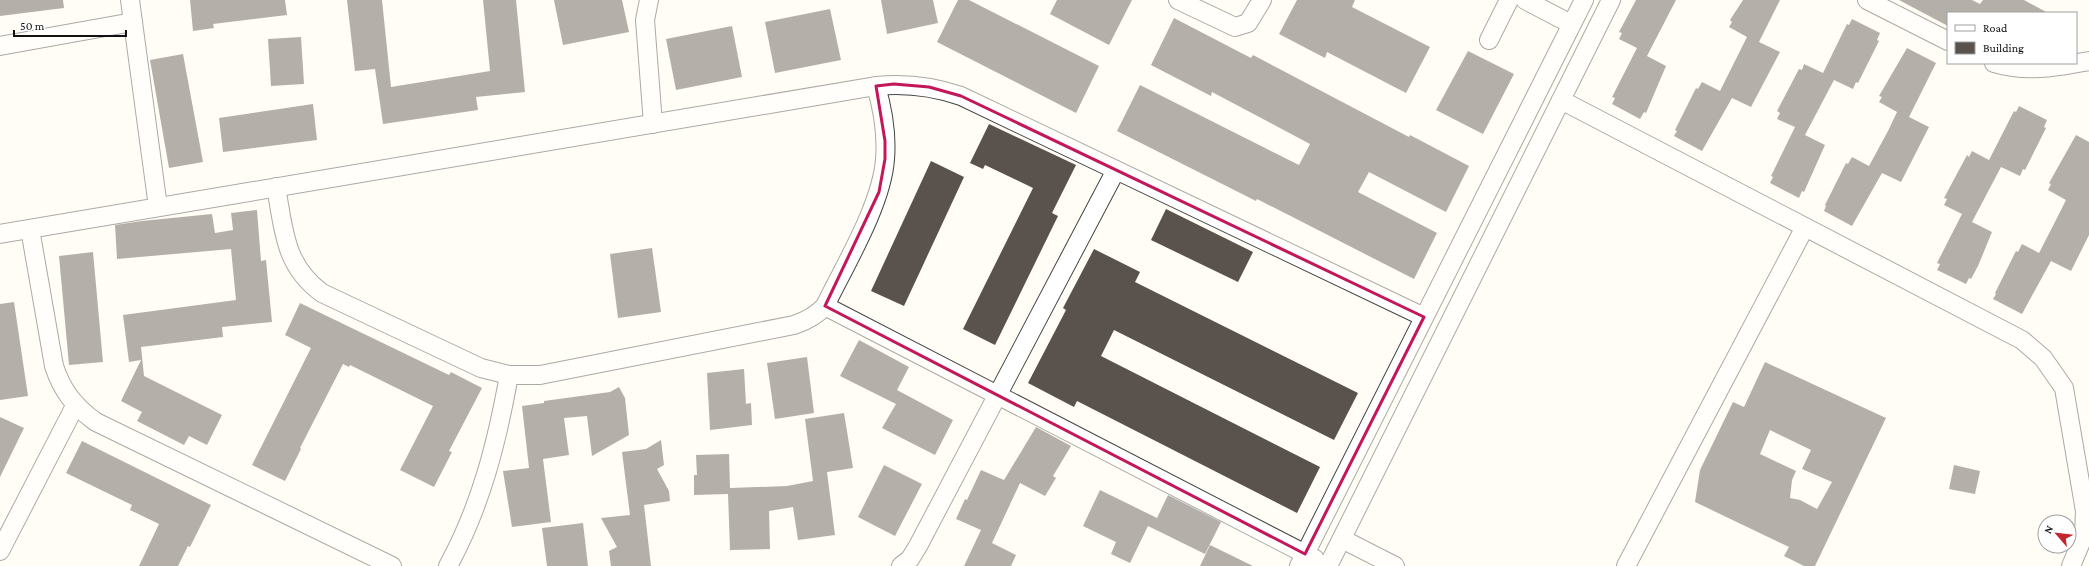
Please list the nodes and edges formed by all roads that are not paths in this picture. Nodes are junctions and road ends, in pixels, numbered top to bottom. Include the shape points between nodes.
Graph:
1 (130, 0) edge
2 (649, 0) edge
3 (1178, 0) edge
4 (1262, 0) edge
5 (1509, 0) edge
6 (1525, 0) edge
7 (1584, 0) edge
8 (1611, 0) edge
9 (1867, 0) edge
10 (133, 22) junction
11 (1571, 24) junction
12 (1489, 40) dead end
13 (1947, 40) edge
14 (0, 46) edge
15 (2089, 61) edge
16 (2077, 63) edge
17 (1998, 64) edge
18 (2068, 64) edge
19 (876, 86) junction
20 (1561, 100) junction
21 (653, 124) junction
22 (1116, 170) junction
23 (276, 187) junction
24 (1487, 191) junction
25 (1510, 202) junction
26 (158, 207) junction
27 (1805, 227) junction
28 (30, 229) junction
29 (0, 234) edge
30 (825, 306) junction
31 (1424, 317) junction
32 (509, 375) junction
33 (998, 395) junction
34 (75, 406) junction
35 (1342, 539) junction
36 (0, 551) edge
37 (1302, 560) edge
38 (392, 566) edge
39 (448, 566) edge
40 (902, 566) edge
41 (1328, 566) edge
42 (1394, 566) edge
43 (1626, 566) edge
44 (2071, 566) edge

1 - 10 street
2 - 21 street via 645,20
3 - 4 street via 1235,27 1248,23
5 - 12 street
6 - 11 street
7 - 11 street
8 - 20 street
9 - 13 street
10 - 14 street
10 - 26 street
11 - 24 street
15 - 16 street
17 - 18 street via 2018,69
19 - 21 street
19 - 22 street via 912,85 961,96
19 - 30 street via 884,123 883,175 873,207
20 - 25 street
20 - 27 street
21 - 23 street
22 - 31 street
22 - 33 street
23 - 26 street
23 - 32 street via 287,248 296,268 312,286 333,299 481,368
24 - 25 street
24 - 31 street
25 - 35 street
26 - 28 street
27 - 43 street
27 - 44 street via 2022,340 2052,369 2064,388 2085,511 2084,535
28 - 29 street
28 - 34 street via 54,366 61,385
30 - 32 street via 812,317 794,325 540,375
30 - 33 street
31 - 37 street
32 - 39 street via 500,427 487,475 464,537
33 - 37 street
33 - 40 street via 918,546
34 - 36 street
34 - 38 street via 96,422
35 - 41 street
35 - 42 street
37 - 41 street

